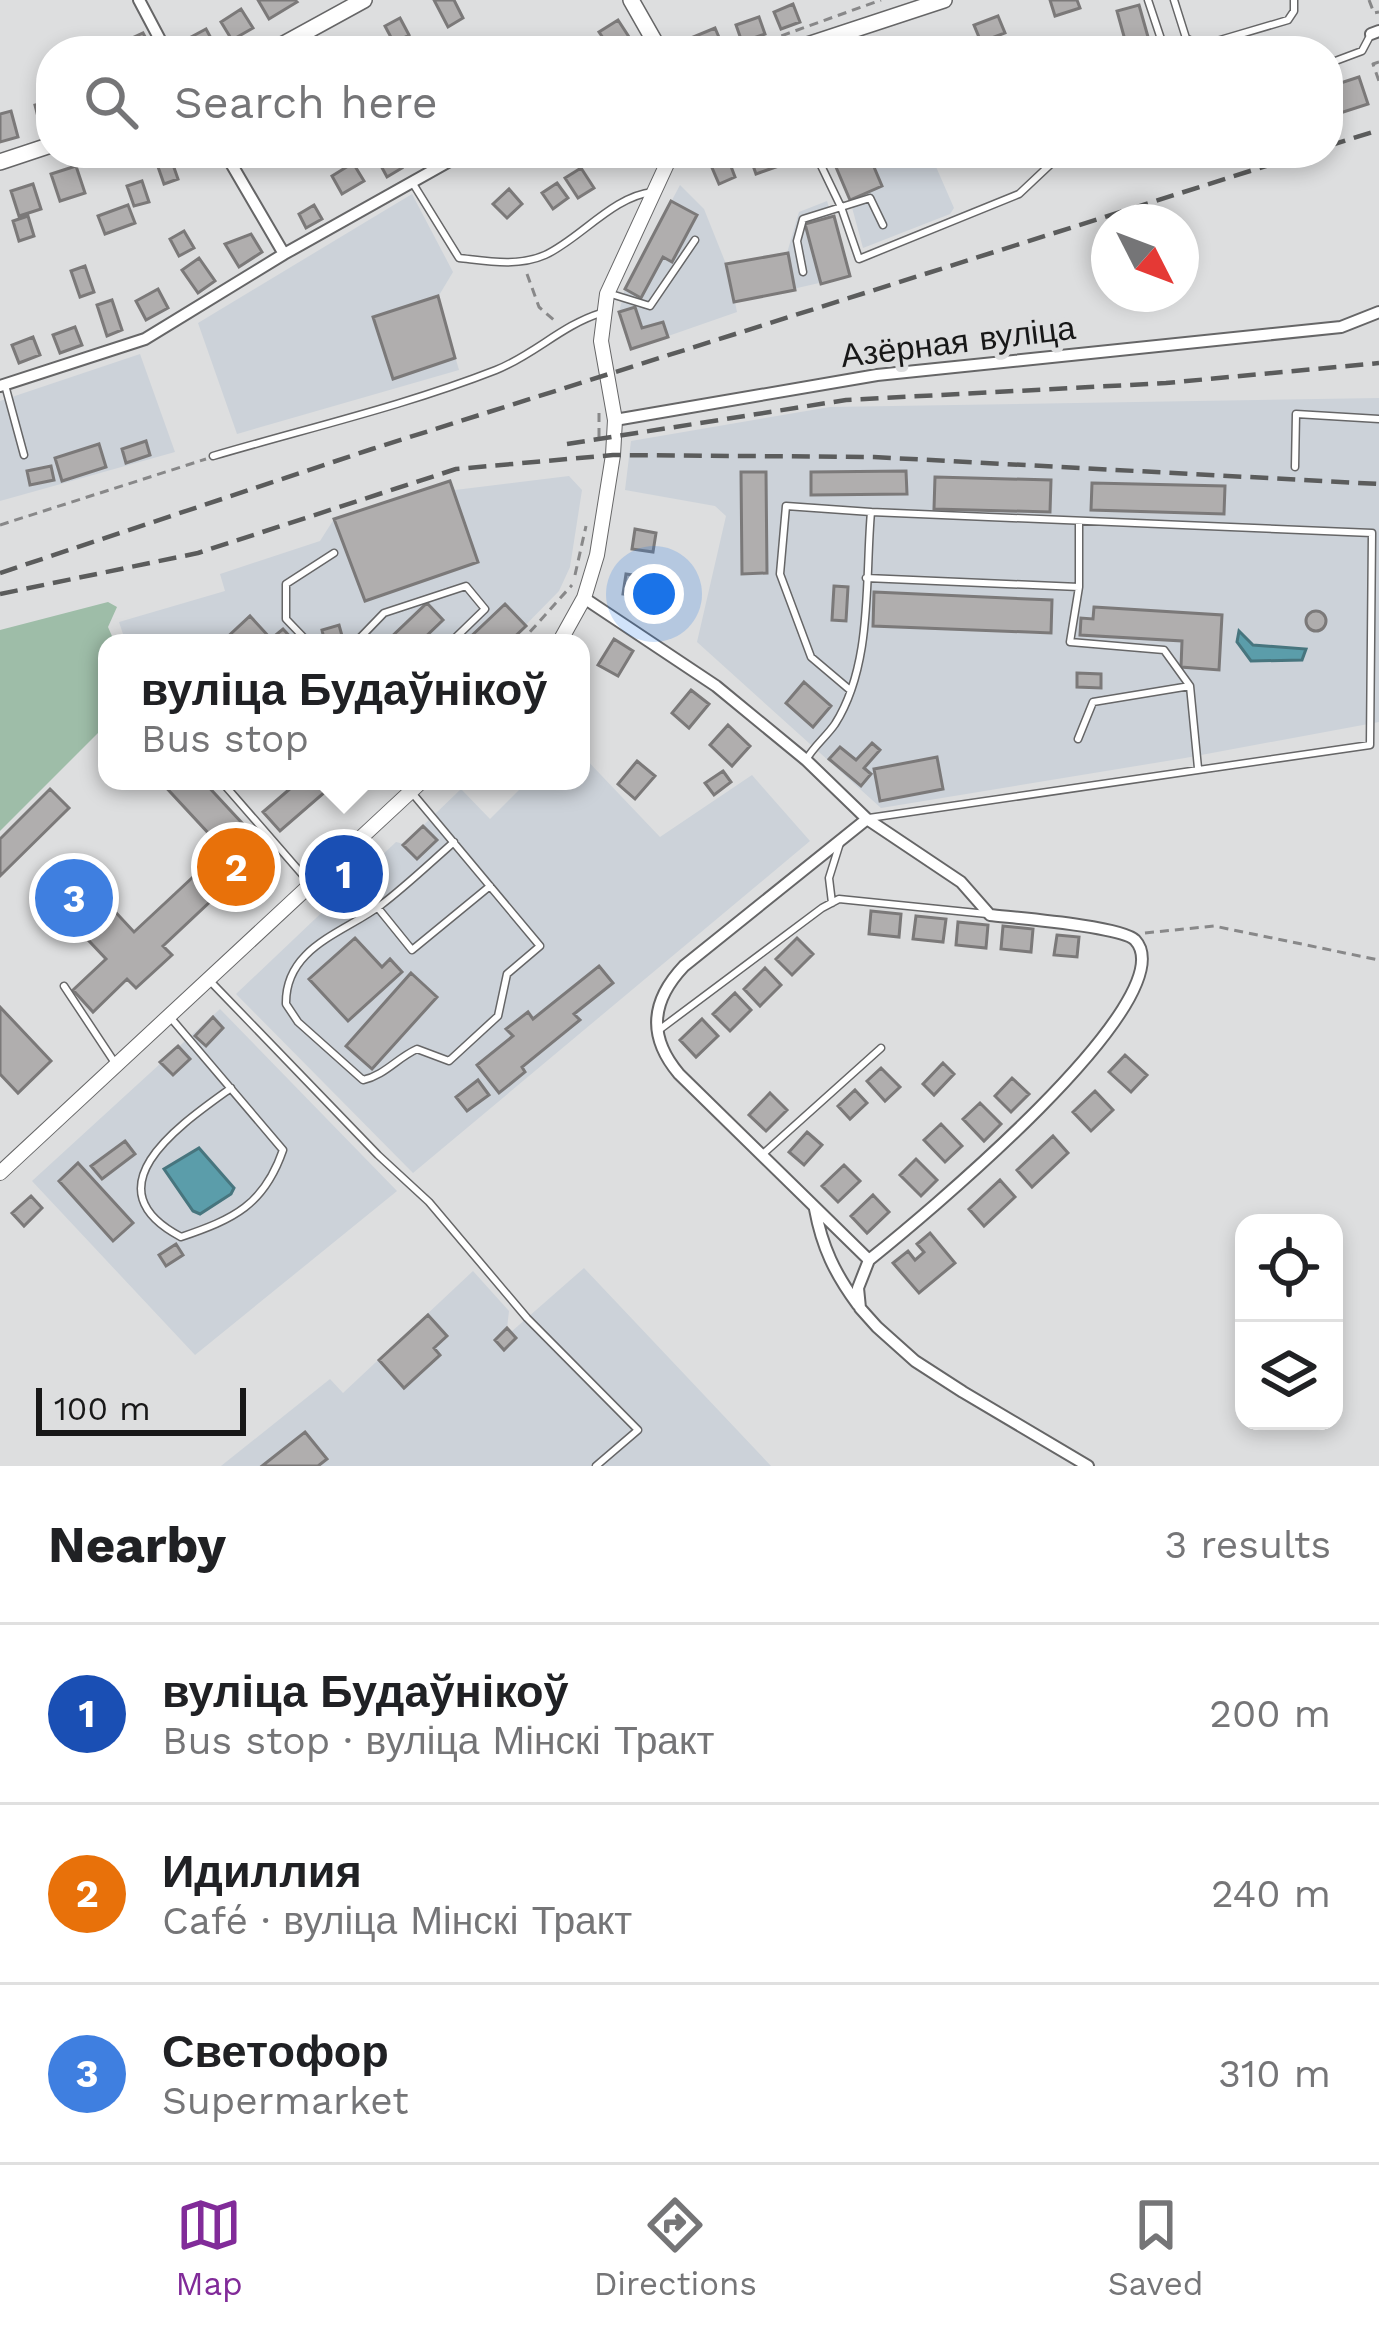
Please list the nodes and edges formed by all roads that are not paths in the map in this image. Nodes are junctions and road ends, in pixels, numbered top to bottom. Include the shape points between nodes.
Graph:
1 (139, 0) edge
2 (364, 0) edge
3 (631, 0) edge
4 (944, 0) edge
5 (1148, 0) edge
6 (1174, 0) edge
7 (1294, 0) edge
8 (904, 6) edge
9 (1375, 32) edge
10 (158, 36) edge
11 (298, 36) edge
12 (648, 36) edge
13 (827, 36) edge
14 (1160, 36) edge
15 (1185, 36) edge
16 (1234, 36) edge
17 (1343, 58) edge
18 (36, 150) edge
19 (0, 162) edge
20 (234, 168) edge
21 (437, 168) edge
22 (665, 168) edge
23 (822, 168) edge
24 (1047, 168) edge
25 (412, 182) junction
26 (653, 192) junction
27 (841, 207) junction
28 (883, 225) dead end
29 (695, 239) dead end
30 (284, 254) junction
31 (803, 272) dead end
32 (607, 294) junction
33 (603, 312) junction
34 (1379, 312) edge
35 (2, 386) edge
36 (1379, 419) edge
37 (615, 420) junction
38 (24, 455) dead end
39 (213, 456) road end
40 (1295, 467) dead end
41 (871, 512) junction
42 (1079, 522) junction
43 (334, 553) dead end
44 (1375, 563) edge
45 (866, 578) junction
46 (1079, 587) junction
47 (584, 598) junction
48 (300, 634) edge
49 (363, 634) edge
50 (459, 634) edge
51 (564, 634) edge
52 (1190, 686) junction
53 (850, 690) junction
54 (1078, 739) dead end
55 (806, 760) junction
56 (1198, 768) junction
57 (229, 790) edge
58 (413, 790) edge
59 (420, 790) edge
60 (867, 819) junction
61 (841, 839) junction
62 (454, 842) junction
63 (310, 884) junction
64 (490, 886) junction
65 (832, 903) junction
66 (378, 908) junction
67 (990, 915) junction
68 (207, 978) junction
69 (64, 986) dead end
70 (168, 1014) junction
71 (658, 1031) junction
72 (881, 1048) dead end
73 (116, 1063) junction
74 (231, 1088) junction
75 (763, 1154) junction
76 (0, 1173) edge
77 (814, 1206) junction
78 (869, 1260) junction
79 (860, 1308) junction
80 (596, 1466) edge
81 (1088, 1466) edge

1 - 10 street
2 - 11 main road
3 - 12 main road
4 - 8 main road
5 - 14 lane
6 - 15 lane
7 - 16 lane via 1288,20
8 - 13 main road
9 - 17 lane via 1362,51
18 - 19 main road
20 - 30 street
21 - 25 street
22 - 26 street
23 - 27 lane
24 - 27 lane via 1019,194 859,260
25 - 26 lane via 459,258 506,263 543,256
25 - 30 street
26 - 32 street
27 - 28 lane via 870,198
27 - 31 lane via 803,219
29 - 32 lane via 650,306
30 - 35 street via 145,339
32 - 33 street
33 - 37 street
33 - 39 lane via 525,359 428,397
34 - 37 street, Азёрная вуліца via 1341,327 877,375
35 - 38 lane
36 - 40 lane via 1296,414
37 - 47 street
41 - 42 lane
41 - 45 lane
41 - 53 lane via 786,506 780,574 811,657
42 - 44 lane via 1372,533
42 - 46 lane
43 - 48 lane via 286,584 286,619
44 - 56 lane via 1370,745
45 - 46 lane
45 - 53 lane
46 - 52 lane via 1070,642 1164,650
47 - 51 street
47 - 55 street via 716,686
49 - 50 lane via 383,613 466,586 485,609
52 - 54 lane via 1093,702
52 - 56 lane
53 - 55 lane
55 - 60 street
56 - 60 lane
57 - 63 lane
58 - 63 street
59 - 62 lane
60 - 61 street
60 - 67 street via 962,882
61 - 65 lane via 829,878
61 - 71 street via 684,966 660,996
62 - 64 lane
62 - 66 lane
63 - 68 street
64 - 66 lane via 412,950
64 - 66 lane via 540,946 507,974 498,1016 449,1061 417,1049 363,1080 298,1022 286,989 310,950
65 - 67 lane
65 - 71 lane
67 - 78 street via 1132,936 1143,959 1138,980 1026,1124
68 - 70 street
68 - 80 lane via 429,1202 518,1309 638,1430
69 - 73 lane
70 - 73 street
70 - 74 lane
71 - 75 street via 666,1058
72 - 75 lane
73 - 76 street
74 - 74 lane via 283,1150 272,1181 248,1207 181,1237 160,1226 144,1198 142,1169 158,1145
75 - 77 street
77 - 78 street
77 - 79 street via 836,1275
78 - 79 street
79 - 81 street via 915,1361

